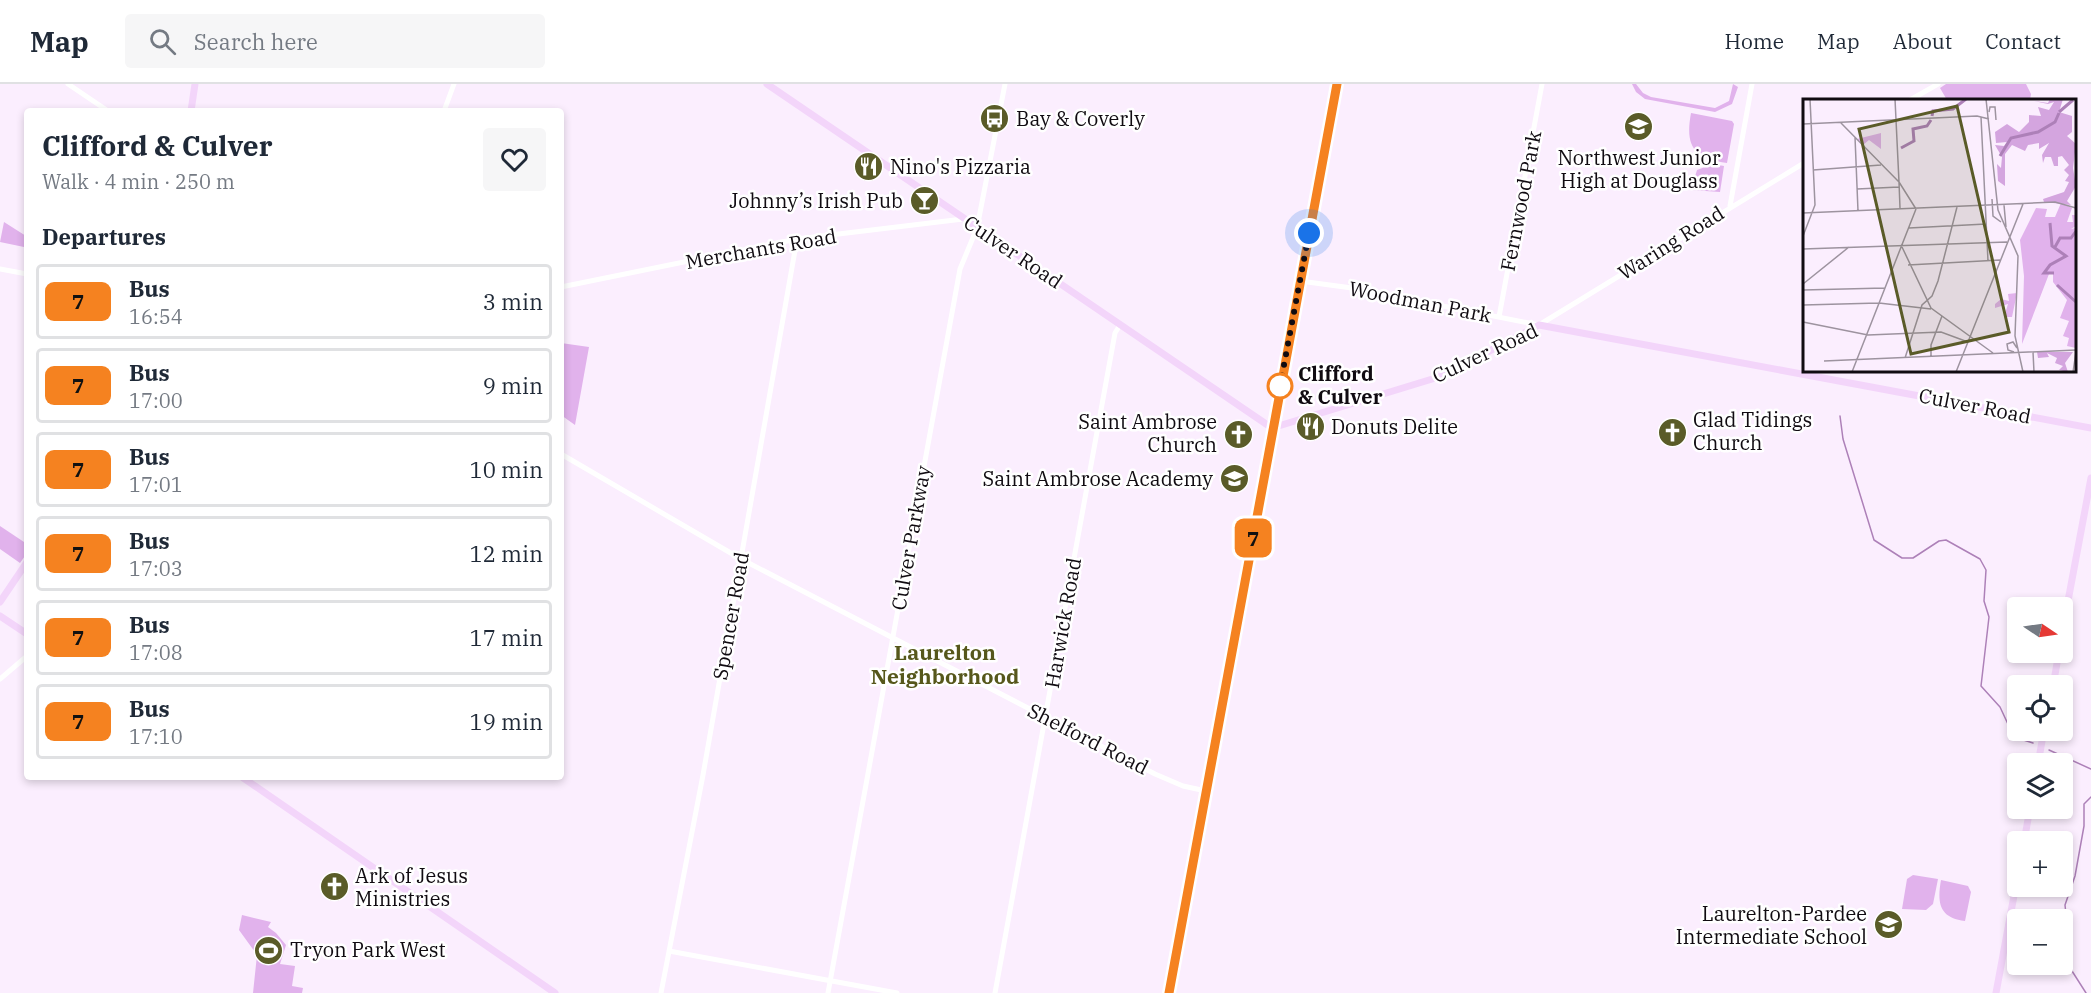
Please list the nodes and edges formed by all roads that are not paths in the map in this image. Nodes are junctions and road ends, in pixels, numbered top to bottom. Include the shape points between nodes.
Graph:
1 (68, 84) edge
2 (195, 84) edge
3 (454, 84) edge
4 (767, 84) edge
5 (1005, 84) edge
6 (1337, 84) edge
7 (1542, 84) edge
8 (1752, 84) edge
9 (1938, 84) edge
10 (1912, 99) edge
11 (104, 108) edge
12 (191, 108) edge
13 (445, 108) edge
14 (1803, 164) edge
15 (1730, 206) junction
16 (963, 219) junction
17 (977, 228) junction
18 (797, 239) junction
19 (0, 268) edge
20 (24, 273) edge
21 (1300, 281) junction
22 (564, 286) edge
23 (1499, 317) junction
24 (1120, 325) junction
25 (1539, 325) junction
26 (1272, 428) junction
27 (2091, 428) edge
28 (564, 456) edge
29 (2091, 478) edge
30 (741, 559) junction
31 (24, 566) edge
32 (2069, 597) edge
33 (0, 602) edge
34 (0, 616) edge
35 (24, 632) edge
36 (893, 637) junction
37 (24, 658) edge
38 (0, 678) edge
39 (1046, 717) junction
40 (246, 780) edge
41 (1206, 791) junction
42 (2014, 897) edge
43 (669, 951) junction
44 (830, 981) junction
45 (555, 993) edge
46 (661, 993) edge
47 (828, 993) edge
48 (897, 993) edge
49 (995, 993) edge
50 (1168, 993) edge
51 (1996, 993) edge

1 - 11 street
2 - 12 main road
3 - 13 street
4 - 16 main road, Culver Road
5 - 17 street, Culver Parkway
6 - 21 main road
7 - 23 street, Fernwood Park
8 - 15 street
9 - 10 street
14 - 15 street, Waring Road
15 - 25 street, Waring Road
16 - 17 main road, Culver Road
16 - 18 street, Merchants Road
17 - 24 main road, Culver Road
17 - 36 street, Culver Parkway via 960,269
18 - 22 street, Merchants Road
18 - 30 street, Spencer Road
19 - 20 street
21 - 23 street, Woodman Park
21 - 26 main road
23 - 25 street, Woodman Park
24 - 26 main road, Culver Road
24 - 39 street, Harwick Road via 1115,333
25 - 26 main road, Culver Road via 1436,378
25 - 27 main road, Culver Road
26 - 41 main road
28 - 30 street, Shelford Road
29 - 32 main road
30 - 36 street, Shelford Road
30 - 43 street, Spencer Road
31 - 33 main road
34 - 35 main road
36 - 39 street, Shelford Road
36 - 44 street, Culver Parkway
37 - 38 street
39 - 41 street, Shelford Road via 1165,778
39 - 49 street, Harwick Road
40 - 45 main road
41 - 50 main road
42 - 51 main road
43 - 44 street
43 - 46 street, Spencer Road
44 - 47 street, Culver Parkway
44 - 48 street

